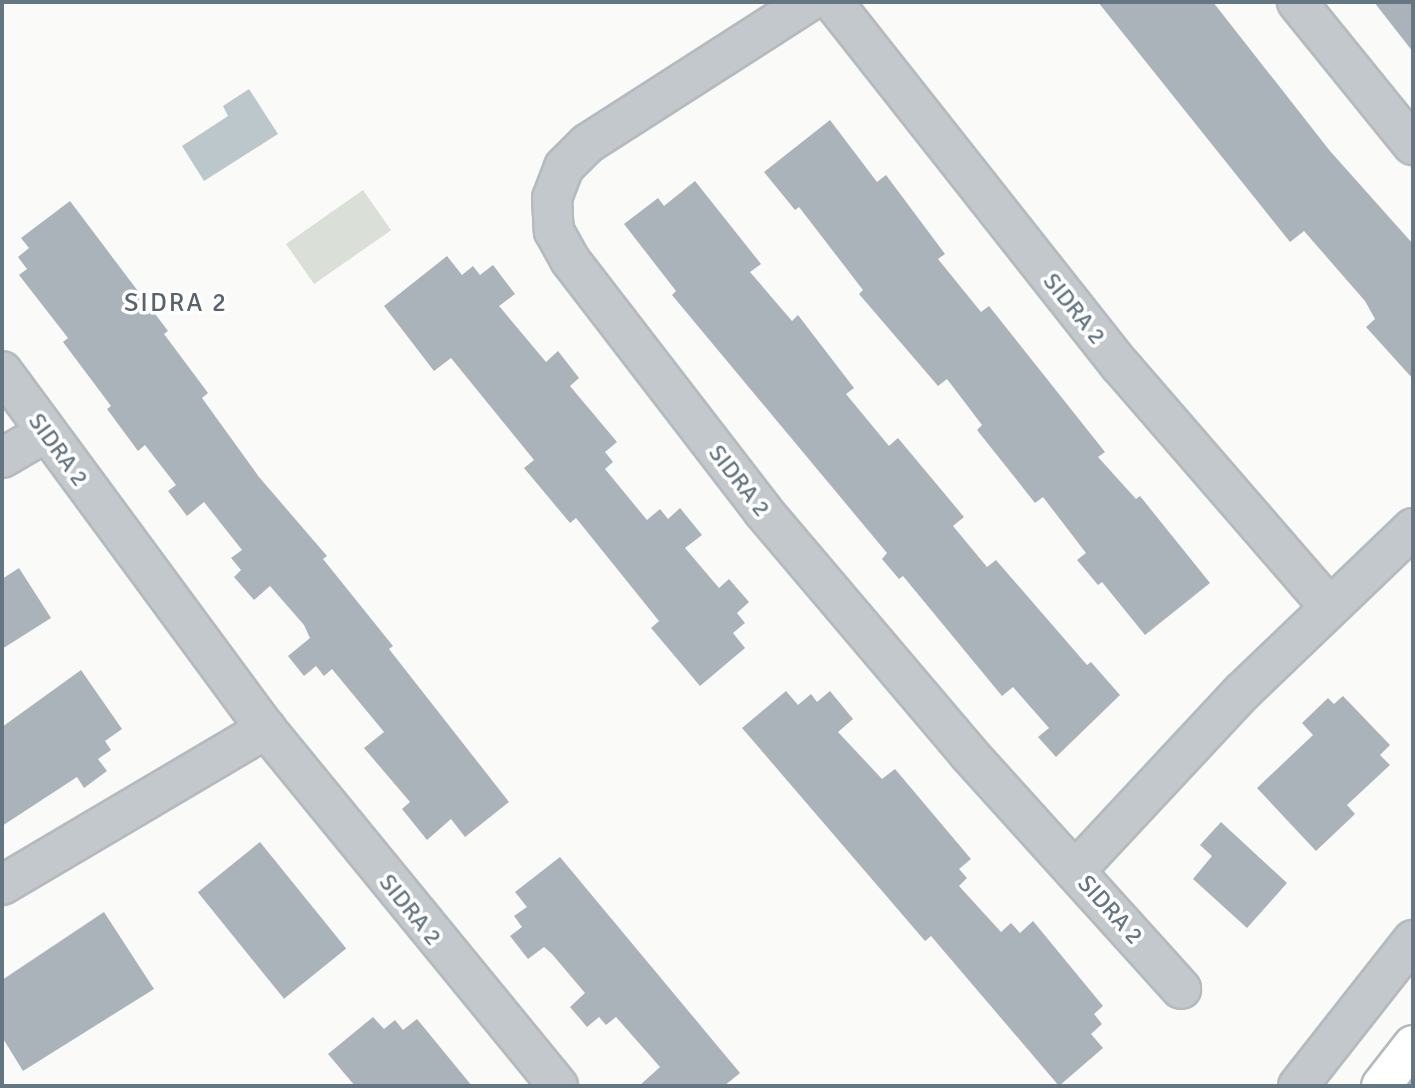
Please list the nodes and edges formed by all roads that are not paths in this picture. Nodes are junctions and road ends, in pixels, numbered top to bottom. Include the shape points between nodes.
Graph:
1 (808, 2) edge
2 (833, 2) edge
3 (1297, 2) edge
4 (1413, 145) edge
5 (2, 371) edge
6 (45, 433) junction
7 (2, 458) edge
8 (1413, 528) edge
9 (1329, 606) junction
10 (266, 729) junction
11 (1075, 871) junction
12 (2, 885) edge
13 (1413, 940) edge
14 (1181, 989) dead end
15 (1413, 1045) edge
16 (558, 1086) edge
17 (1298, 1086) edge
18 (1381, 1086) edge

1 - 11 street, SIDRA 2 via 588,143 564,167 552,198 554,231 585,281 763,511 864,634
2 - 9 street, SIDRA 2 via 1120,365
3 - 4 street
5 - 6 street, SIDRA 2
6 - 7 street
6 - 10 street, SIDRA 2
8 - 9 street, SIDRA 2
9 - 11 street, SIDRA 2 via 1157,780
10 - 12 street
10 - 16 street, SIDRA 2
11 - 14 street, SIDRA 2
13 - 17 street
15 - 18 main road

